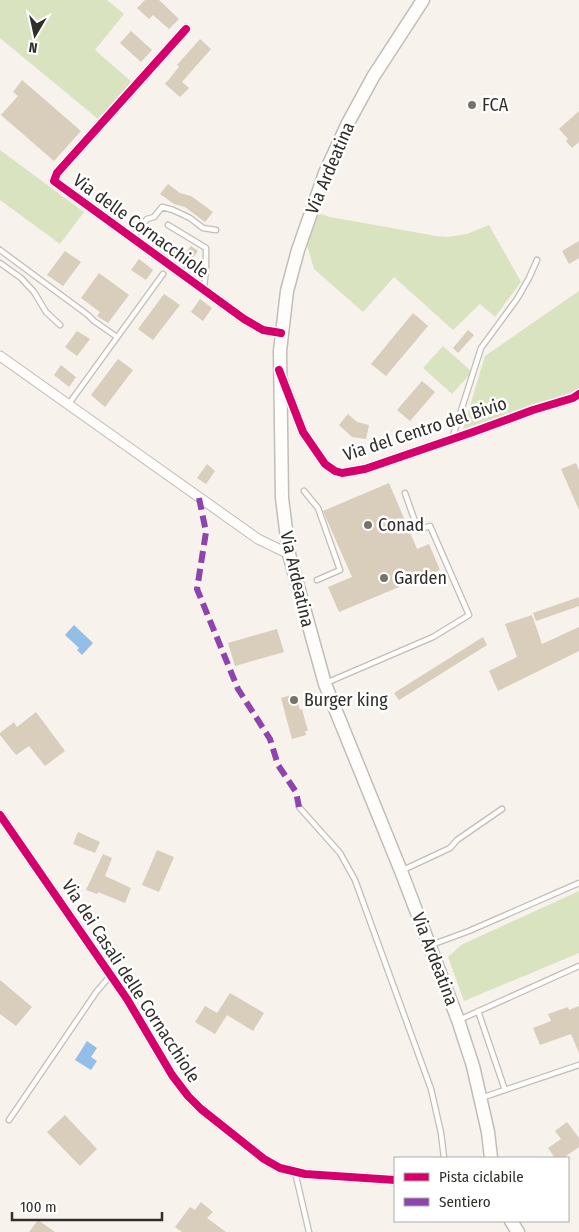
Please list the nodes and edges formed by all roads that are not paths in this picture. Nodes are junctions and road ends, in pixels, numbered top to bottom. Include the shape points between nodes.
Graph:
1 (423, 0) edge
2 (186, 29) dead end
3 (168, 225) dead end
4 (216, 230) dead end
5 (132, 238) junction
6 (0, 250) edge
7 (537, 260) dead end
8 (0, 263) edge
9 (162, 274) dead end
10 (204, 290) junction
11 (60, 325) dead end
12 (281, 333) junction
13 (117, 337) junction
14 (0, 356) edge
15 (279, 370) junction
16 (579, 394) edge
17 (68, 405) junction
18 (452, 439) junction
19 (304, 492) dead end
20 (405, 493) dead end
21 (288, 554) junction
22 (317, 580) dead end
23 (325, 684) junction
24 (299, 807) dead end
25 (502, 809) dead end
26 (0, 815) edge
27 (402, 871) junction
28 (579, 883) edge
29 (429, 945) junction
30 (579, 966) edge
31 (111, 975) junction
32 (478, 1011) junction
33 (458, 1020) junction
34 (579, 1065) edge
35 (505, 1090) junction
36 (480, 1098) junction
37 (9, 1120) dead end
38 (444, 1157) edge
39 (491, 1157) edge
40 (295, 1172) junction
41 (394, 1180) edge
42 (309, 1232) edge

1 - 12 main road, Via Ardeatina via 372,76 325,173 298,250
2 - 5 street, Via delle Cornacchiole via 54,178 57,184
3 - 10 lane via 206,248
4 - 5 lane via 203,228 190,218 162,207
5 - 10 street, Via delle Cornacchiole
6 - 13 lane
7 - 18 lane via 516,299 481,348
8 - 11 lane via 21,278
9 - 13 lane
10 - 12 street, Via delle Cornacchiole via 254,325
12 - 15 main road, Via Ardeatina
13 - 17 lane
14 - 17 street
15 - 18 street, Via del Centro del Bivio via 303,432 318,456 335,472 365,468
15 - 21 main road, Via Ardeatina via 282,498
16 - 18 street, Via del Centro del Bivio
17 - 21 street via 258,539
19 - 22 lane via 318,508 340,570
20 - 23 lane via 418,530 430,526 469,615 433,637
21 - 23 main road, Via Ardeatina
23 - 27 main road, Via Ardeatina
24 - 38 lane via 340,853 355,880 431,1089
25 - 27 lane via 450,848
26 - 31 street, Via dei Casali delle Cornacchiole
27 - 29 main road, Via Ardeatina
28 - 29 lane
29 - 33 main road, Via Ardeatina
30 - 32 lane
31 - 37 lane
31 - 40 street, Via dei Casali delle Cornacchiole via 188,1096 264,1159
32 - 33 lane
32 - 35 lane
33 - 36 main road, Via Ardeatina
34 - 35 lane
35 - 36 lane
36 - 39 main road, Via Ardeatina
40 - 41 street, Via dei Casali delle Cornacchiole
40 - 42 lane

